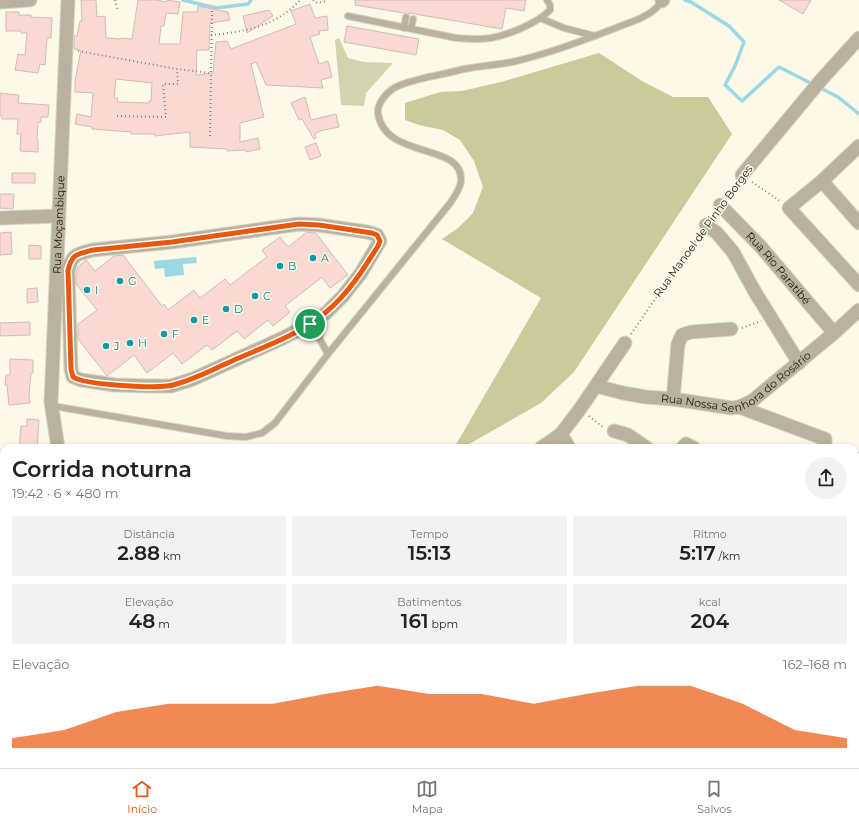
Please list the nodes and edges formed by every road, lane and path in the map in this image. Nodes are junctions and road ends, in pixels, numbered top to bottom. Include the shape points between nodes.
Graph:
1 (30, 0) edge
2 (68, 0) edge
3 (115, 0) edge
4 (300, 0) edge
5 (313, 0) edge
6 (547, 0) edge
7 (326, 1) dead end
8 (662, 1) edge
9 (0, 2) edge
10 (118, 11) dead end
11 (212, 11) dead end
12 (348, 16) dead end
13 (406, 17) dead end
14 (540, 18) junction
15 (413, 19) dead end
16 (404, 28) junction
17 (411, 29) junction
18 (211, 35) junction
19 (595, 36) junction
20 (859, 38) edge
21 (66, 48) junction
22 (177, 69) junction
23 (210, 73) junction
24 (117, 116) dead end
25 (210, 136) dead end
26 (859, 146) edge
27 (742, 175) junction
28 (822, 181) junction
29 (720, 205) joint
30 (790, 208) junction
31 (58, 216) junction
32 (0, 218) edge
33 (859, 223) edge
34 (706, 225) joint
35 (859, 285) edge
36 (859, 310) edge
37 (770, 316) junction
38 (313, 329) junction
39 (731, 329) joint
40 (834, 333) junction
41 (625, 343) joint
42 (328, 354) junction
43 (799, 363) junction
44 (596, 386) junction
45 (673, 399) junction
46 (55, 405) junction
47 (739, 407) junction
48 (580, 409) junction
49 (614, 431) joint
50 (561, 434) junction
51 (58, 444) edge
52 (547, 444) edge
53 (567, 444) edge
54 (641, 444) edge
55 (825, 444) edge

1 - 9 street
2 - 21 street, Rua Moçambique
3 - 10 path
4 - 18 path via 274,21 237,33
5 - 7 path
6 - 14 lane via 550,10
8 - 19 lane via 650,14
11 - 18 path
12 - 16 lane
13 - 16 lane
14 - 17 lane via 511,32 491,38 456,38
14 - 19 lane via 564,28
15 - 17 lane
16 - 17 lane
18 - 23 path
19 - 42 lane via 557,50 512,62 410,81 393,88 383,98 378,110 379,121 387,134 452,161 459,169 461,180 451,202
20 - 27 street, Rua Manoel de Pinho Borges via 810,92
21 - 22 path
21 - 31 street, Rua Moçambique
22 - 23 path
22 - 24 path via 178,84 163,84 166,117
23 - 25 path
26 - 28 street
27 - 29 path, Rua Manoel de Pinho Borges
27 - 30 path
28 - 30 street
28 - 33 street
29 - 40 street, Rua Rio Paratibé
30 - 35 street
31 - 32 street
31 - 46 street, Rua Moçambique
34 - 37 street via 733,252
34 - 41 path, Rua Manoel de Pinho Borges
36 - 40 street, Rua Nossa Senhora do Rosário
37 - 39 path via 752,325
37 - 43 street
38 - 38 street via 361,272 378,246 380,241 377,235 299,224 93,250 78,253 73,257 68,270 71,369 73,377 81,380 115,385 171,386 193,379 284,338
38 - 42 lane
39 - 45 street via 682,335
40 - 43 street, Rua Nossa Senhora do Rosário
41 - 44 street
42 - 46 lane via 274,423 262,433 246,437 227,436
43 - 47 street, Rua Nossa Senhora do Rosário via 752,401
44 - 45 street, Rua Nossa Senhora do Rosário via 646,397
44 - 48 street
45 - 47 street, Rua Nossa Senhora do Rosário
46 - 51 street, Rua Moçambique
47 - 55 street via 825,439
48 - 49 path via 596,423
48 - 50 street
49 - 54 street via 628,435
50 - 52 street
50 - 53 street

